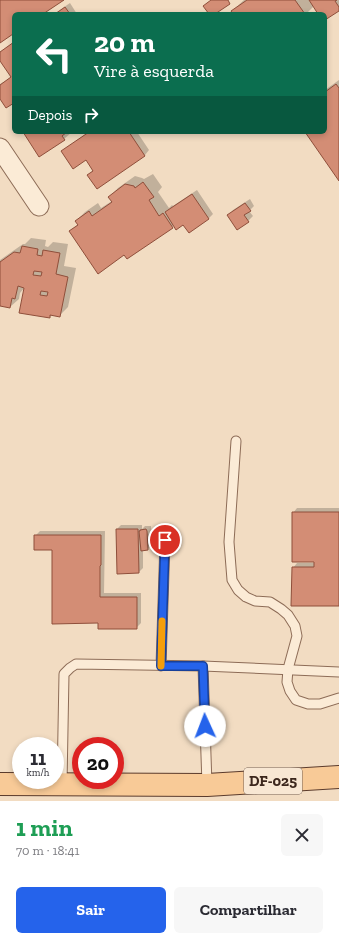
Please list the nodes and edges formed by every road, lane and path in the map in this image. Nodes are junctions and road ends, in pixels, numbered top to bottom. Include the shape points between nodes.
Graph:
1 (0, 148) edge
2 (39, 206) dead end
3 (236, 441) dead end
4 (165, 540) dead end
5 (161, 666) junction
6 (203, 666) junction
7 (288, 669) junction
8 (339, 672) edge
9 (339, 698) edge
10 (63, 737) edge
11 (339, 777) edge
12 (0, 784) edge
13 (12, 784) edge
14 (64, 784) edge
15 (207, 785) junction

1 - 2 street
3 - 7 lane via 229,542 232,580 246,597 270,602 288,615 295,626 297,636
4 - 5 lane
5 - 6 lane
5 - 10 lane via 76,664 70,668 64,674
6 - 7 lane
6 - 15 lane
7 - 8 lane
7 - 9 lane via 287,682 296,700 320,704
11 - 15 main road, DF-025
12 - 13 main road, DF-025
14 - 15 main road, DF-025

